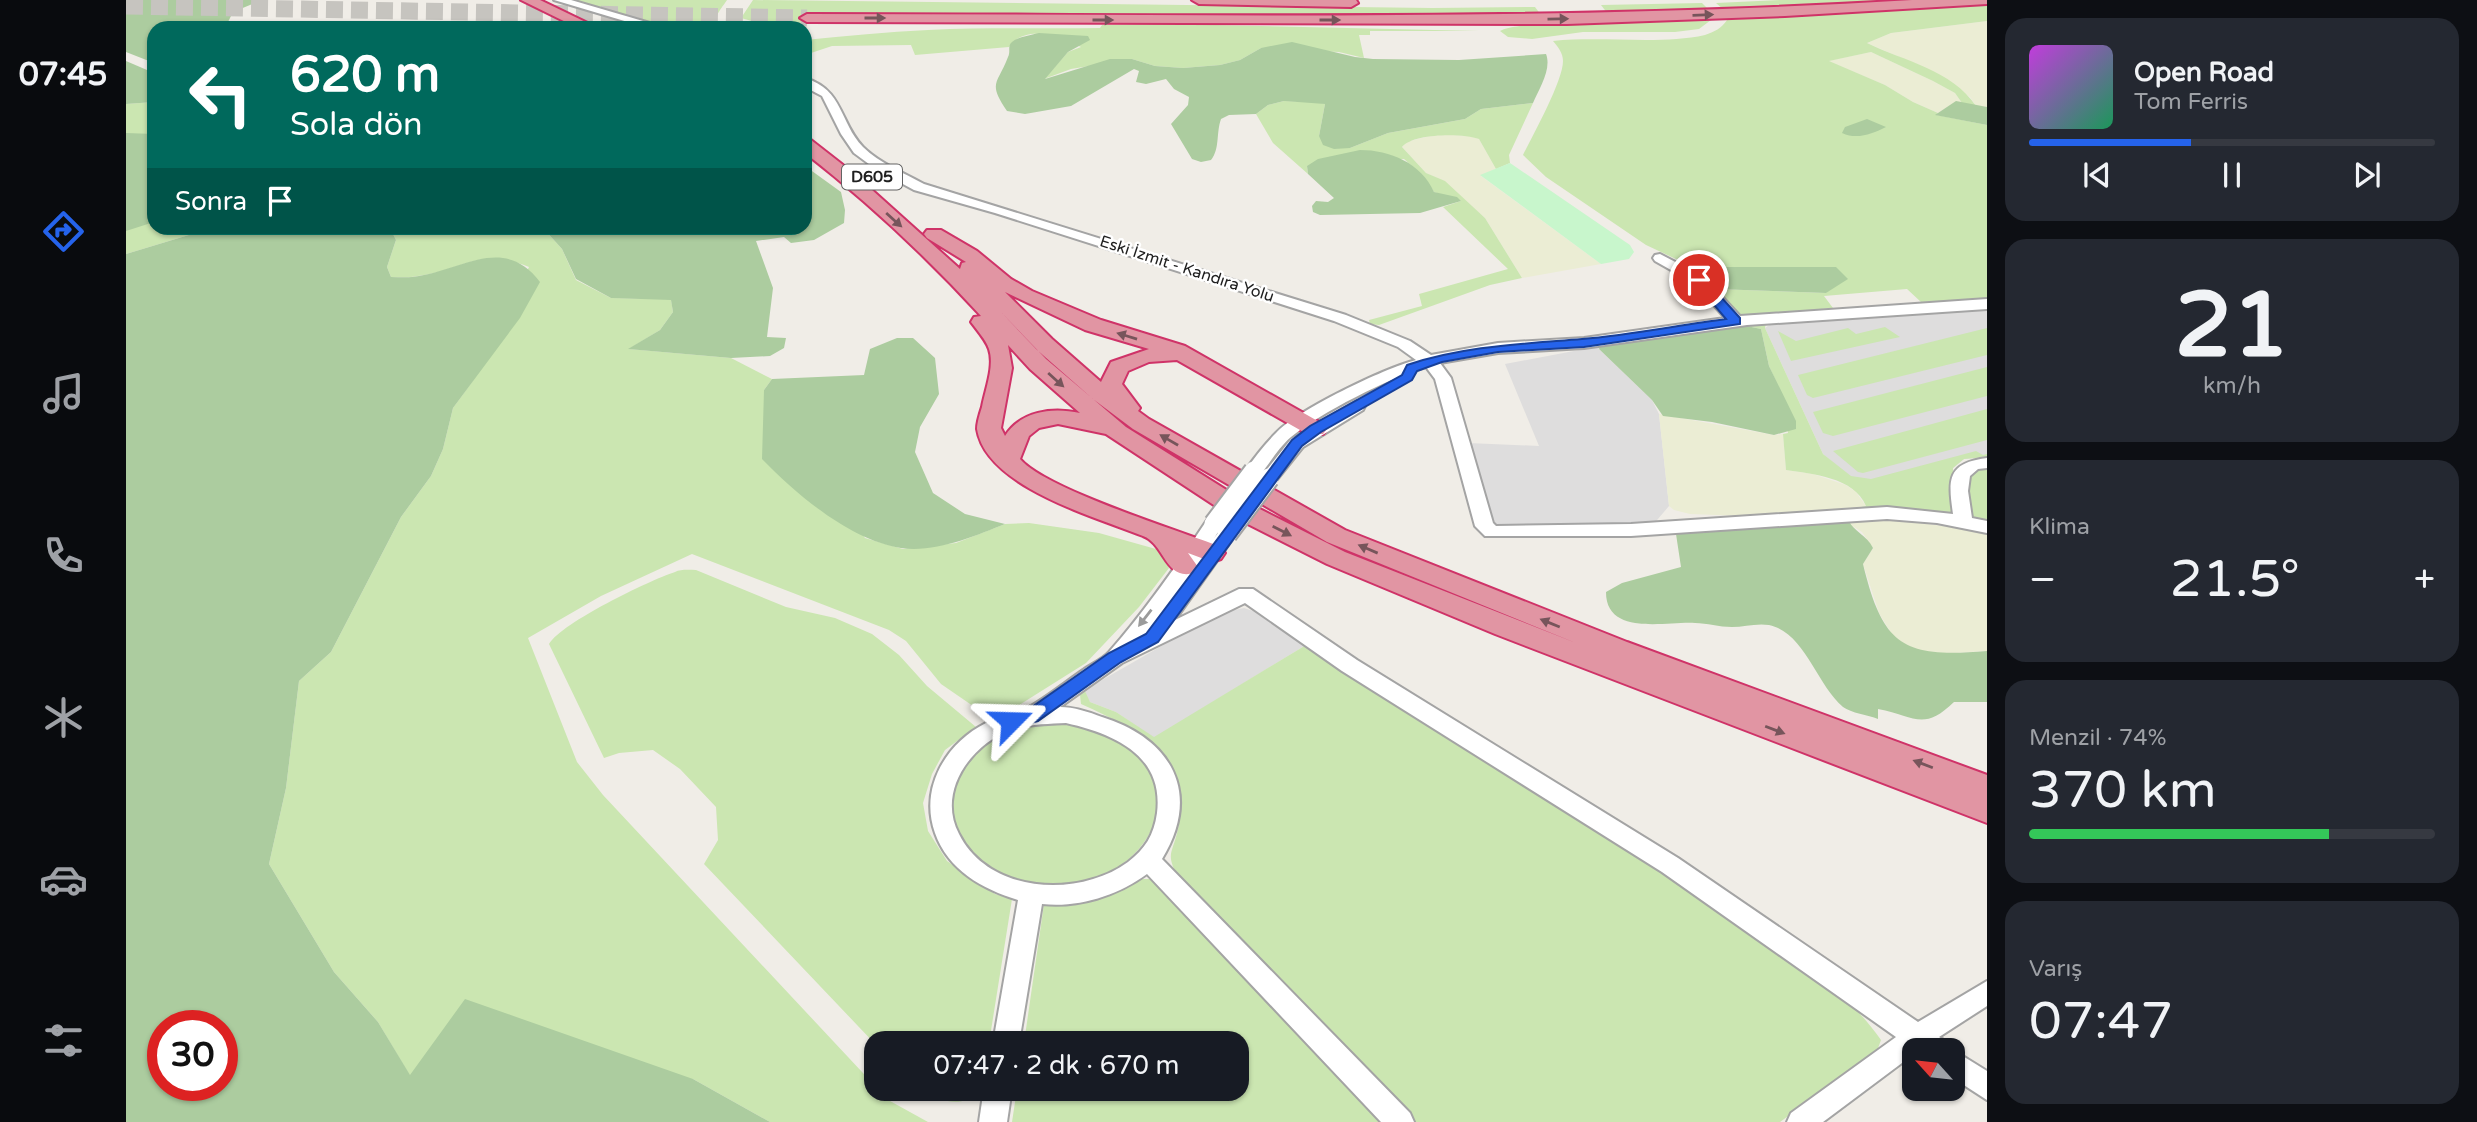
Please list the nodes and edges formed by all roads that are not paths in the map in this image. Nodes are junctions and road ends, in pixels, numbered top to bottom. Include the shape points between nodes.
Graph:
1 (508, 0) edge
2 (528, 0) edge
3 (559, 0) edge
4 (1199, 0) edge
5 (1986, 0) edge
6 (1367, 3) dead end
7 (1394, 3) dead end
8 (1443, 3) dead end
9 (807, 18) tunnel mouth
10 (554, 21) edge
11 (574, 21) edge
12 (636, 21) edge
13 (812, 86) edge
14 (812, 132) edge
15 (812, 149) edge
16 (934, 234) junction
17 (1660, 258) dead end
18 (951, 271) junction
19 (1987, 304) edge
20 (1736, 321) junction
21 (1191, 358) junction
22 (1430, 362) junction
23 (1274, 408) junction
24 (1306, 424) junction
25 (1130, 428) junction
26 (1008, 461) junction
27 (1987, 463) edge
28 (1262, 474) junction
29 (1963, 523) junction
30 (1987, 527) edge
31 (1155, 531) junction
32 (1207, 543) junction
33 (1152, 638) junction
34 (1115, 657) junction
35 (1032, 716) junction
36 (1987, 788) edge
37 (1987, 811) edge
38 (1148, 860) junction
39 (1031, 894) junction
40 (1987, 992) edge
41 (1008, 1031) edge
42 (1920, 1038) edge
43 (1933, 1038) edge
44 (1902, 1059) edge
45 (1965, 1071) edge
46 (1987, 1087) edge
47 (996, 1101) edge
48 (993, 1122) edge
49 (1401, 1122) edge
50 (1801, 1122) edge

1 - 10 highway
2 - 11 highway
3 - 12 street
4 - 6 highway
9 -> 5 highway via 1635,18
7 - 8 highway
13 - 22 street, Eski İzmit - Kandıra Yolu via 827,93 859,150 882,167 937,194 1340,318 1405,344
14 - 16 highway, D605 via 871,176
15 -> 18 highway
21 -> 16 highway via 1049,307 1004,283
16 - 25 highway via 1101,394
17 - 20 street via 1699,280
18 -> 25 highway via 1038,364
18 - 26 highway via 1000,349 1001,368 989,428
19 - 20 street
20 - 22 street via 1584,343 1498,348
21 - 23 highway
21 - 25 highway via 1145,356 1113,374 1111,384
22 - 24 street via 1411,368 1408,377
22 - 29 street via 1443,378 1484,526 1492,532 1631,530 1886,513
23 - 24 highway
23 - 24 highway
24 - 28 street
24 - 28 street via 1297,443
25 - 26 highway via 1046,418 1020,429
36 -> 25 highway via 1617,649 1336,536
25 -> 37 highway via 1235,507 1336,558
26 - 31 highway via 1039,484
27 - 29 street via 1967,466 1961,472
28 - 32 street, bridge
29 - 30 street
31 - 32 highway
31 - 32 highway
32 - 33 street
32 -> 34 street
33 - 34 street
33 - 42 street via 1246,594 1416,709 1670,864
34 - 35 street
35 - 38 street via 1066,715 1099,721 1129,735 1152,755 1167,780 1171,808 1163,836
35 - 39 street via 992,729 967,746 950,767 940,792 940,819 950,845 970,867 998,884
38 - 39 street via 1113,883 1073,895
38 - 49 street
39 - 41 street
40 - 43 street
44 - 50 street
45 - 46 street
47 - 48 street

